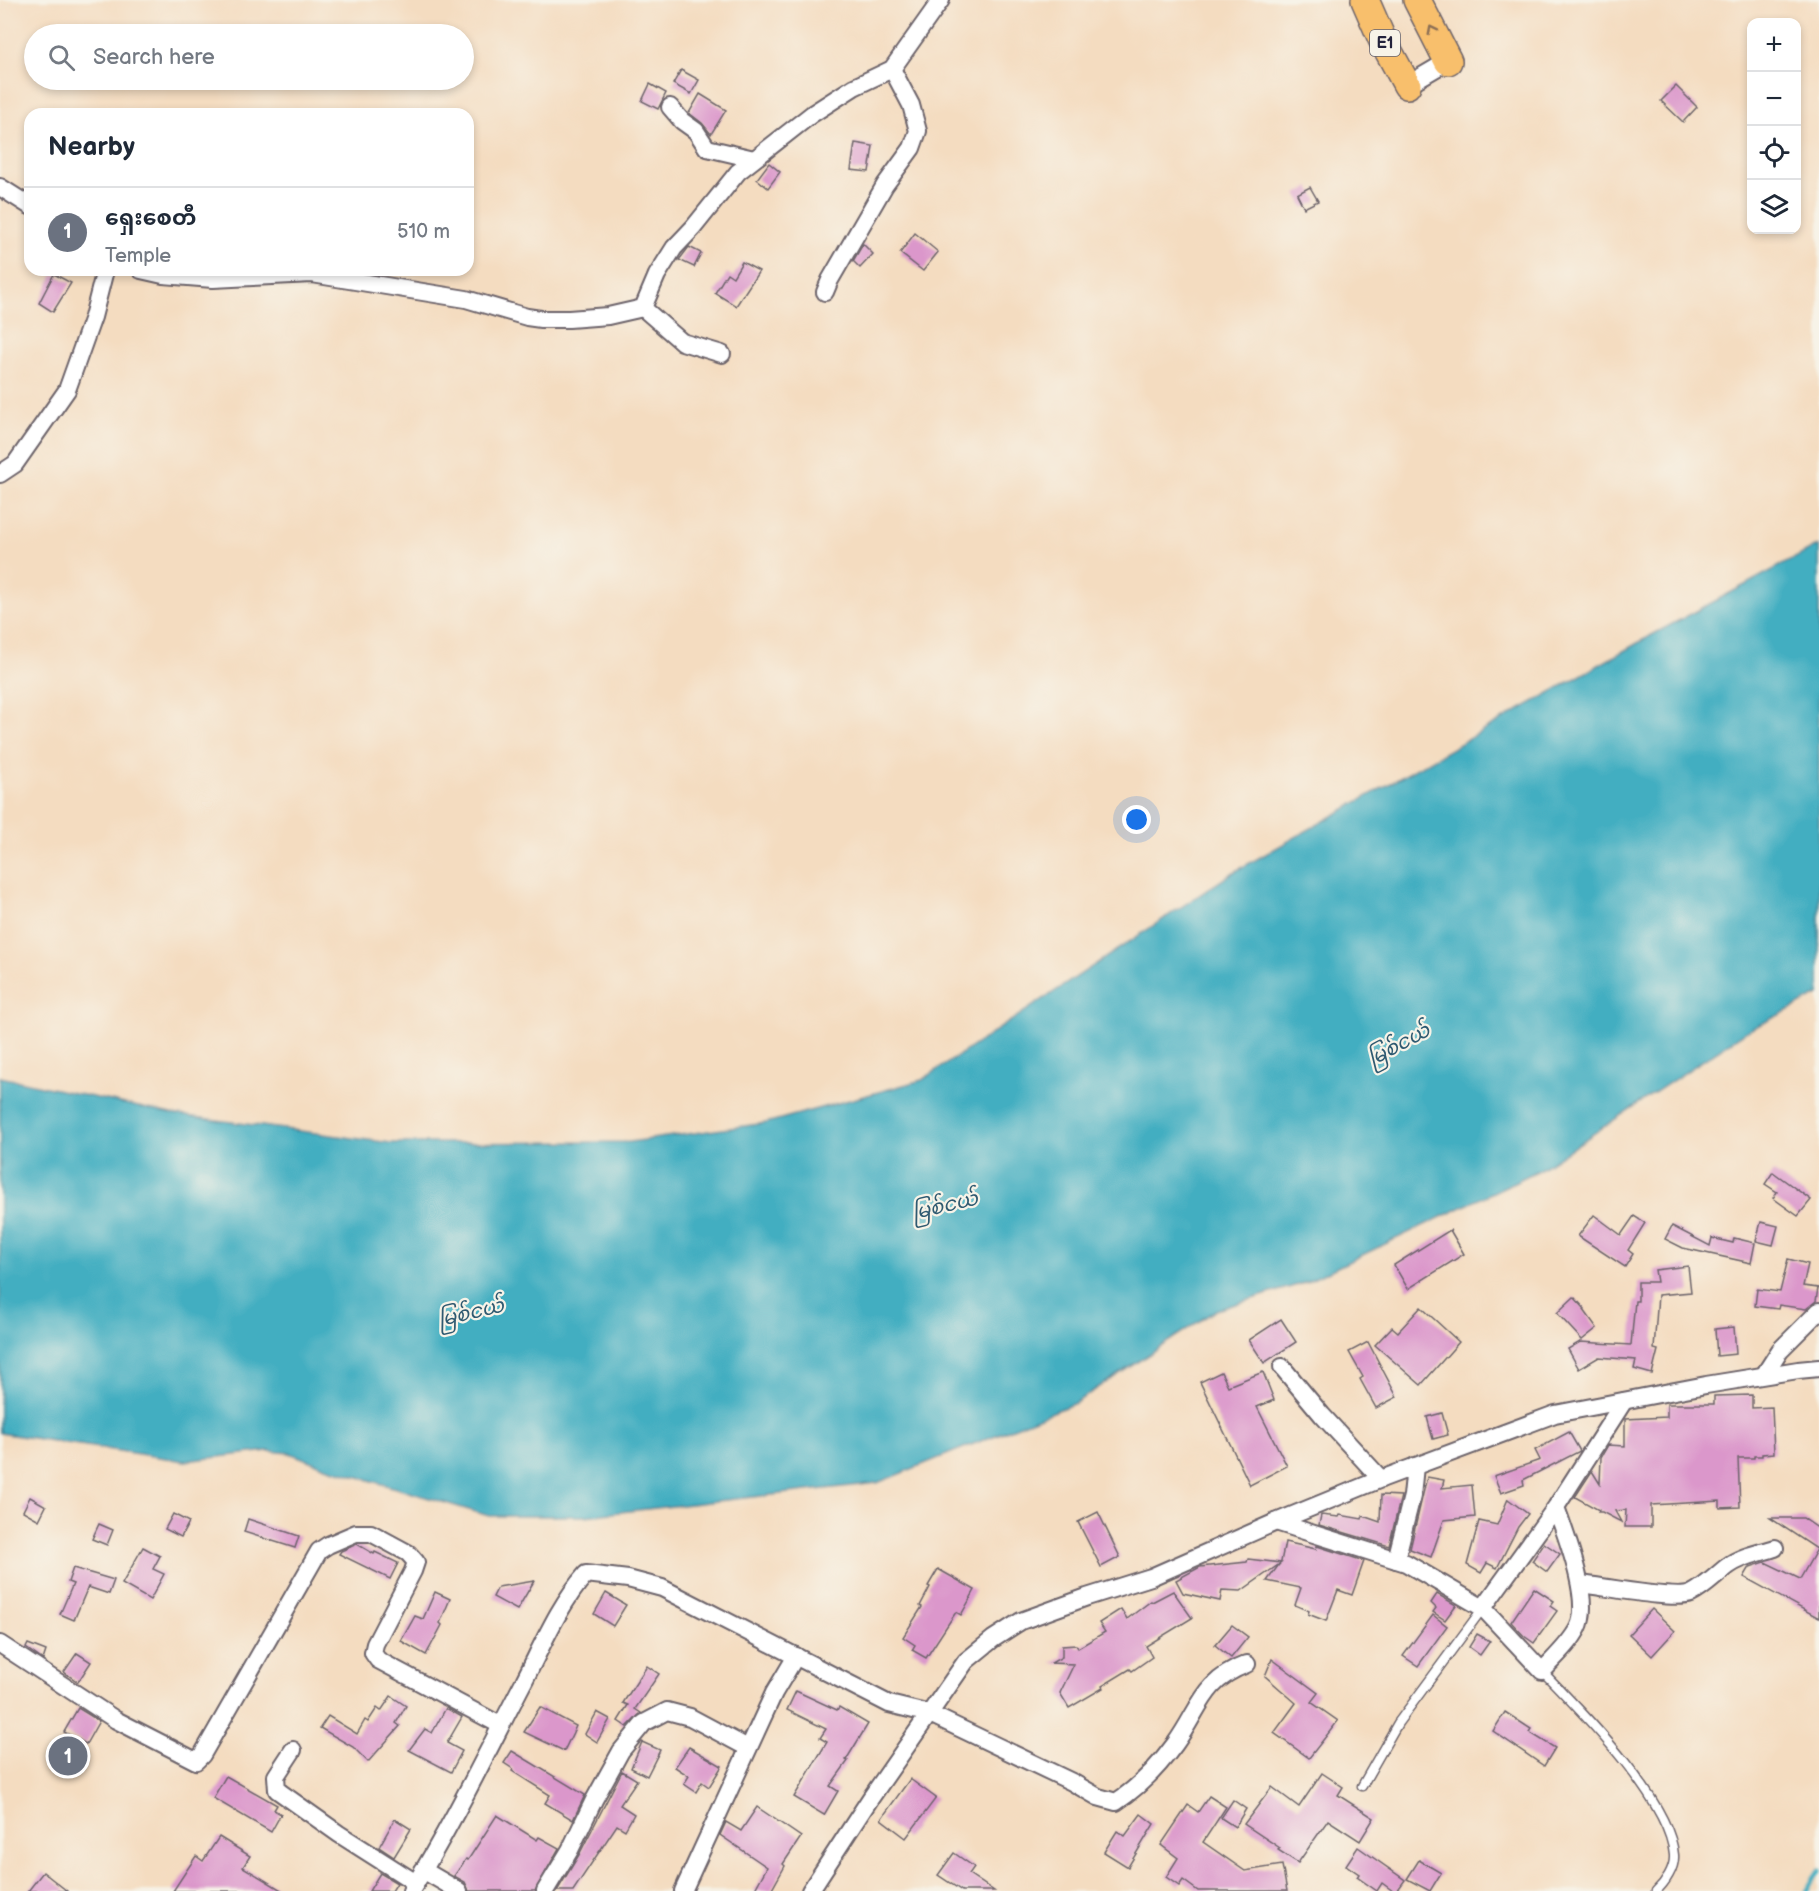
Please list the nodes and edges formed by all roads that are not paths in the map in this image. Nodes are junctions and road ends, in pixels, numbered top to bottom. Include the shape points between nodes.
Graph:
1 (941, 0) edge
2 (1365, 0) edge
3 (1417, 0) edge
4 (1448, 61) joint
5 (892, 69) junction
6 (1407, 85) joint
7 (669, 106) dead end
8 (754, 159) junction
9 (0, 187) edge
10 (24, 202) edge
11 (103, 276) edge
12 (176, 276) edge
13 (272, 276) edge
14 (324, 276) edge
15 (825, 292) dead end
16 (643, 308) junction
17 (722, 354) dead end
18 (0, 474) edge
19 (1819, 1311) edge
20 (1282, 1367) dead end
21 (1819, 1368) edge
22 (1764, 1375) junction
23 (1624, 1401) junction
24 (1415, 1466) junction
25 (1381, 1479) junction
26 (1556, 1507) junction
27 (1276, 1522) junction
28 (1775, 1548) dead end
29 (1396, 1560) junction
30 (1580, 1584) junction
31 (1483, 1608) junction
32 (0, 1644) edge
33 (796, 1656) junction
34 (1247, 1664) dead end
35 (1542, 1671) junction
36 (930, 1714) junction
37 (500, 1725) junction
38 (748, 1748) junction
39 (293, 1750) dead end
40 (1362, 1786) dead end
41 (417, 1881) edge
42 (459, 1891) edge
43 (545, 1891) edge
44 (683, 1891) edge
45 (810, 1891) edge
46 (1656, 1891) edge

1 - 5 street
2 - 6 highway, E1
4 -> 3 highway
4 - 6 street
5 - 8 street via 828,103
5 - 15 street via 911,105 918,131 912,148 885,185
7 - 8 street via 696,131 707,148
8 - 16 street via 738,172 674,248
9 - 10 street
11 - 18 street via 67,390 15,464
12 - 13 street via 213,279
14 - 16 street via 466,299 541,319 608,316
16 - 17 street via 682,342
19 - 22 street via 1780,1350
20 - 25 street
21 - 22 street
22 - 23 street
23 - 24 street via 1555,1414
23 - 26 street
24 - 25 street
24 - 29 street via 1412,1496
25 - 27 street
26 - 30 street
26 - 31 street
27 - 29 street
27 - 36 street via 1151,1577 1021,1621 966,1661
28 - 30 street via 1730,1565 1689,1595
29 - 31 street
30 - 35 street via 1579,1626
31 - 35 street
31 - 40 lane via 1398,1723
32 - 37 street via 116,1720 196,1761 319,1551 356,1533 370,1533 408,1553 416,1562 373,1653 384,1664
33 - 36 street via 889,1704
33 - 37 street via 662,1588 586,1574 570,1592
33 - 38 street
34 - 36 street via 1228,1672 1207,1691 1175,1745 1136,1789 1116,1802 1098,1797
35 - 46 lane via 1652,1799 1668,1831 1674,1857 1665,1883
36 - 45 street
37 - 41 street
38 - 43 street via 690,1717 667,1711 644,1723 621,1751
38 - 44 street
39 - 41 street via 276,1776 278,1790 339,1834
41 - 42 street

